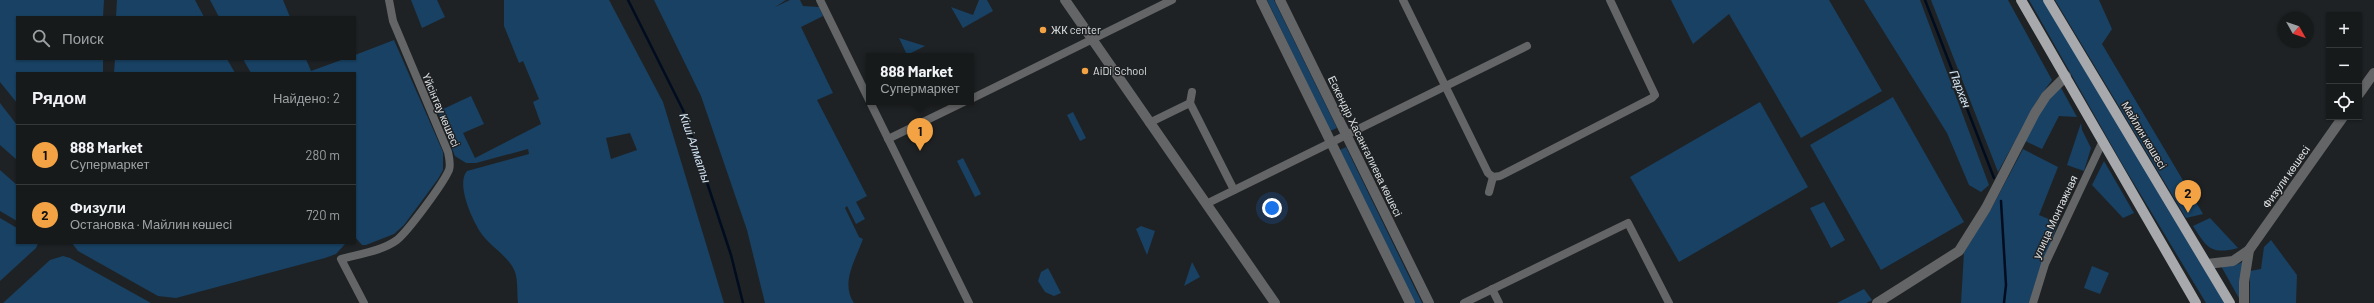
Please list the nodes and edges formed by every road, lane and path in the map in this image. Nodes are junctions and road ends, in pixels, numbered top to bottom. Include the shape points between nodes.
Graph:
1 (389, 0) edge
2 (820, 0) edge
3 (1065, 0) edge
4 (1172, 0) edge
5 (1261, 0) edge
6 (1280, 0) edge
7 (1403, 0) edge
8 (1610, 0) edge
9 (2021, 0) edge
10 (2048, 0) edge
11 (1092, 39) junction
12 (1527, 46) dead end
13 (2374, 73) edge
14 (2066, 76) junction
15 (1446, 87) junction
16 (2362, 90) edge
17 (1192, 92) dead end
18 (866, 93) edge
19 (974, 98) edge
20 (1190, 103) junction
21 (872, 105) edge
22 (958, 105) edge
23 (2341, 120) edge
24 (1149, 123) junction
25 (1347, 136) junction
26 (888, 139) junction
27 (2102, 142) junction
28 (1332, 143) junction
29 (1493, 177) junction
30 (1234, 190) junction
31 (1489, 192) dead end
32 (1206, 204) junction
33 (2249, 250) junction
34 (2207, 264) junction
35 (1492, 289) junction
36 (364, 303) edge
37 (969, 303) edge
38 (1275, 303) edge
39 (1410, 303) edge
40 (1429, 303) edge
41 (1464, 303) edge
42 (1499, 303) edge
43 (1668, 303) edge
44 (1877, 303) edge
45 (2033, 303) edge
46 (2196, 303) edge
47 (2230, 303) edge
48 (2244, 303) edge

1 - 36 street, Үйсінтау көшесі via 394,25 450,161 449,170 422,211 396,240 383,247 341,259
2 - 18 street
3 - 11 street
4 - 11 street
5 - 28 street
6 - 25 street, Ескендір Хасанғалиева көшесі
7 - 15 street
8 - 29 street via 1655,95 1500,176
9 - 14 main road
10 - 34 main road, Майлин көшесі
11 - 19 street
11 - 24 street
12 - 15 street
13 - 16 street
14 - 27 main road
14 - 44 street via 2046,96 2035,113 1986,208 1959,252
15 - 25 street
15 - 29 street via 1488,173
17 - 20 street
20 - 24 street
20 - 30 street
21 - 26 street
22 - 26 street
23 - 33 street, Физули көшесі
24 - 32 street
25 - 28 street
25 - 40 street, Ескендір Хасанғалиева көшесі
26 - 37 street
27 - 45 street, улица Монтажная via 2046,264
27 - 46 main road
28 - 30 street
28 - 39 street
29 - 31 street
30 - 32 street
32 - 38 street
33 - 34 street via 2233,262
33 - 48 street
34 - 47 main road, Майлин көшесі
35 - 41 street
35 - 42 street
35 - 43 street via 1628,223

